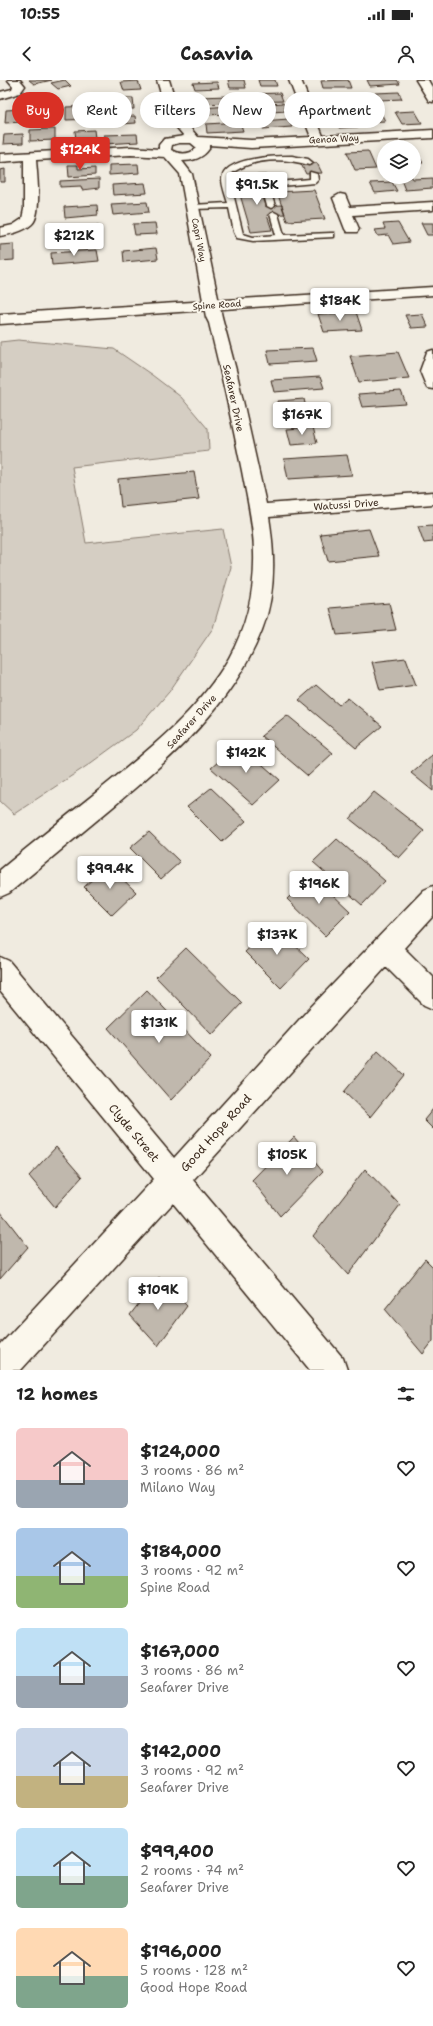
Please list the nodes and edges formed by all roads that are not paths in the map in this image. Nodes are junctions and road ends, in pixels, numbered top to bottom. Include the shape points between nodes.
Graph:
1 (14, 80) edge
2 (162, 80) edge
3 (295, 80) edge
4 (422, 80) edge
5 (166, 92) edge
6 (0, 96) edge
7 (433, 99) edge
8 (172, 128) edge
9 (182, 128) edge
10 (433, 134) edge
11 (318, 140) junction
12 (251, 144) junction
13 (197, 147) junction
14 (168, 149) junction
15 (30, 156) junction
16 (0, 158) edge
17 (254, 160) junction
18 (309, 163) dead end
19 (186, 174) junction
20 (313, 174) dead end
21 (226, 179) junction
22 (266, 184) junction
23 (340, 196) dead end
24 (232, 205) junction
25 (272, 206) dead end
26 (433, 206) edge
27 (192, 207) junction
28 (345, 211) junction
29 (274, 214) dead end
30 (352, 229) dead end
31 (0, 232) edge
32 (331, 234) dead end
33 (281, 238) junction
34 (433, 291) edge
35 (211, 305) junction
36 (0, 319) edge
37 (433, 355) edge
38 (433, 384) edge
39 (433, 498) edge
40 (259, 511) junction
41 (0, 885) edge
42 (433, 898) edge
43 (386, 948) junction
44 (0, 970) edge
45 (433, 996) edge
46 (174, 1181) junction
47 (0, 1369) edge
48 (331, 1370) edge

1 - 6 street via 19,86 16,91
2 - 5 street
3 - 11 street
4 - 7 street
8 - 14 street
9 - 13 street
10 - 11 street, Genoa Way
11 - 12 street, Genoa Way
12 - 13 street, Genoa Way
12 - 17 lane
13 - 14 street via 184,157
13 - 14 street via 179,139
13 - 19 street
14 - 15 street
14 - 19 street, Capri Way
15 - 16 street
15 - 31 street via 31,209 28,221 18,228
17 - 18 lane via 296,158
17 - 21 lane via 232,170
19 - 27 street, Capri Way
20 - 22 lane via 312,181
21 - 22 lane via 260,177 264,178
21 - 24 lane
22 - 25 lane
23 - 28 street
24 - 27 lane
24 - 33 lane via 240,236 253,239
26 - 28 street
27 - 35 street, Capri Way
28 - 30 street
29 - 33 lane
32 - 33 lane
34 - 35 street, Spine Road
35 - 36 street, Spine Road
35 - 40 street, Seafarer Drive
37 - 38 street via 428,371
39 - 40 street, Watussi Drive
40 - 41 street, Seafarer Drive via 264,553 263,588 256,622 243,654 230,676 206,707 166,749
42 - 43 street, Good Hope Road
43 - 45 street
43 - 46 street, Good Hope Road
44 - 46 street, Clyde Street
46 - 47 street, Good Hope Road
46 - 48 street, Clyde Street

